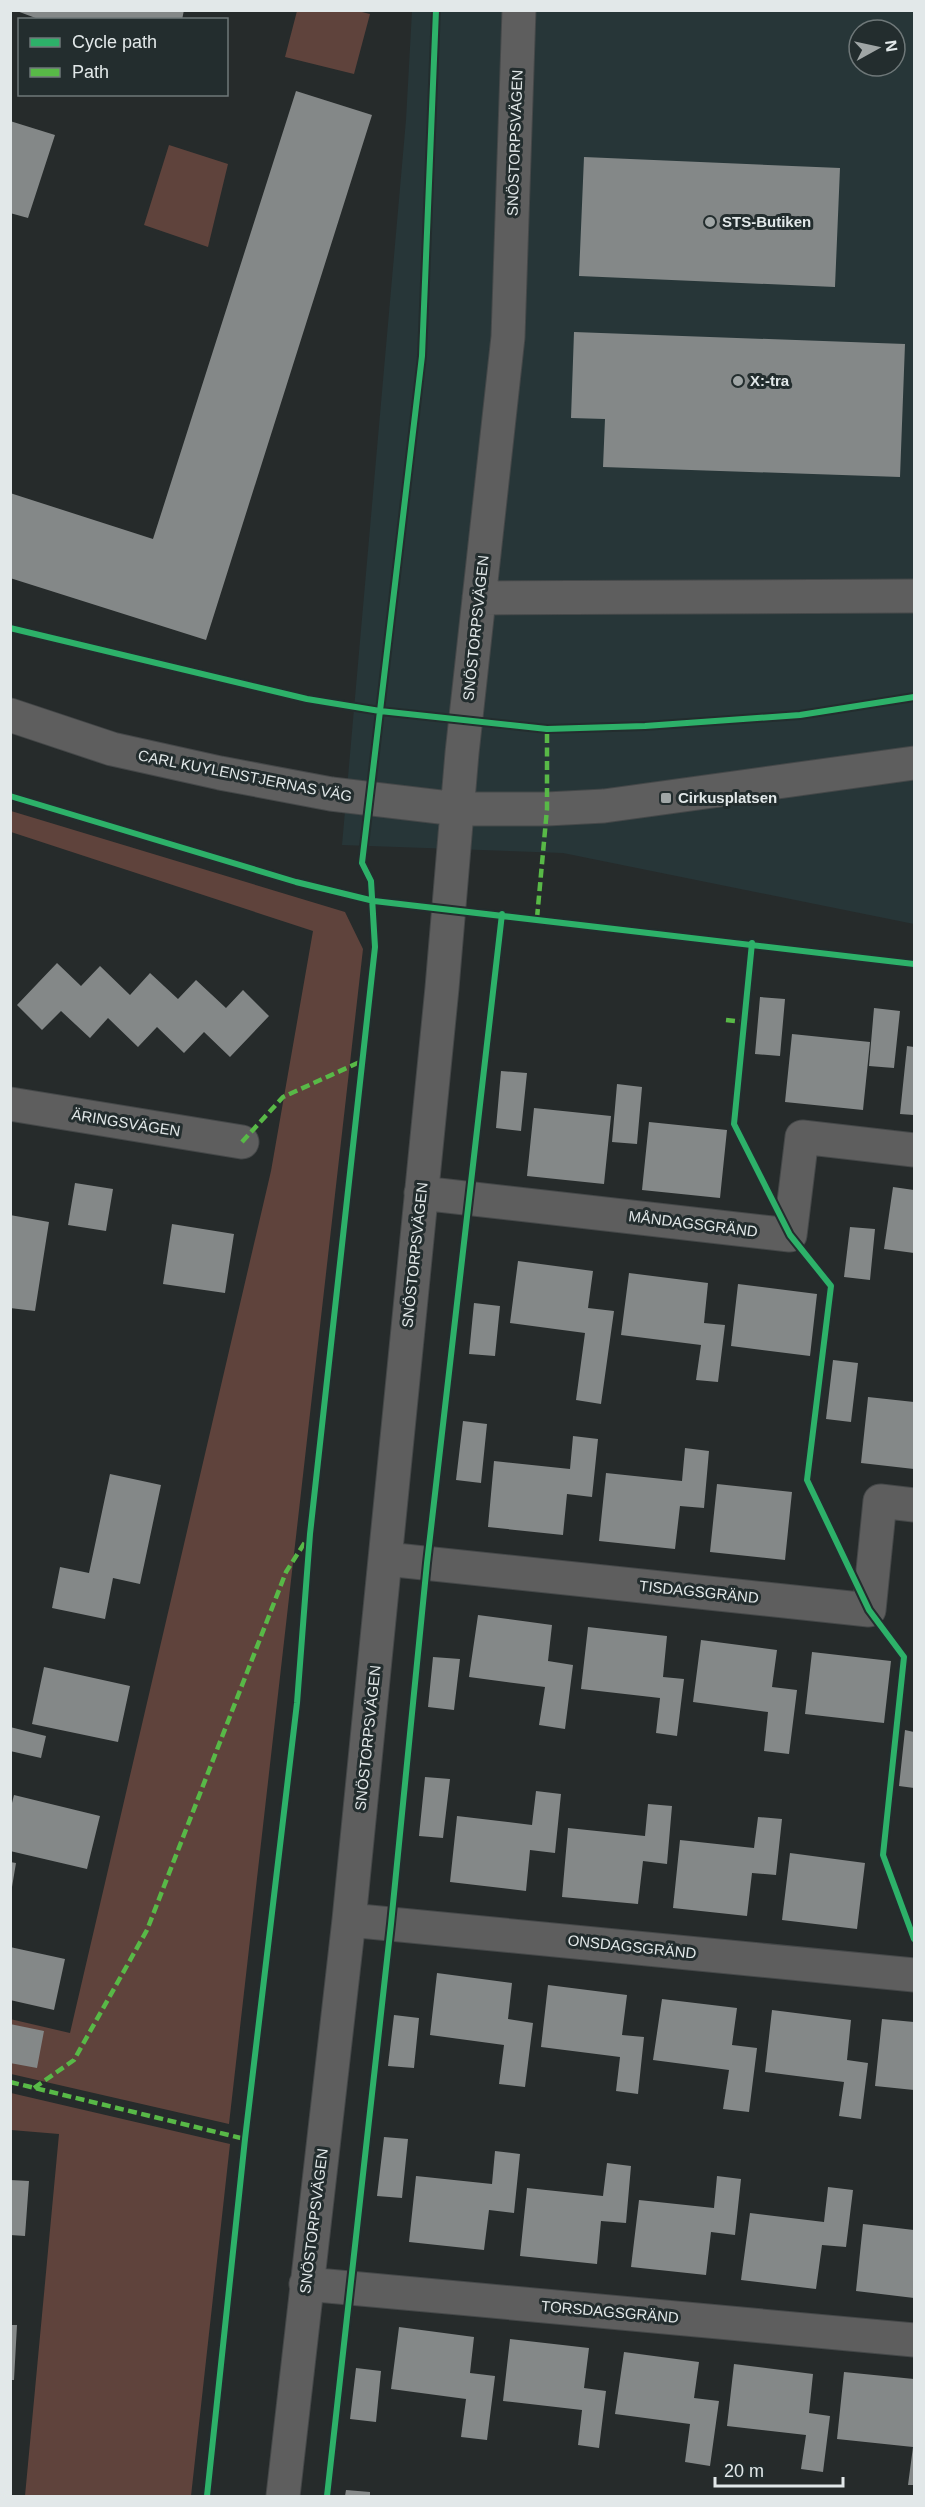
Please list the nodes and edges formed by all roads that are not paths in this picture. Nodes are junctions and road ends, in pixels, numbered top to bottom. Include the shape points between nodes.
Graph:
1 (519, 10) edge
2 (915, 596) edge
3 (479, 598) junction
4 (10, 715) edge
5 (915, 763) edge
6 (457, 809) junction
7 (10, 1104) edge
8 (242, 1142) dead end
9 (915, 1150) edge
10 (421, 1193) junction
11 (915, 1504) edge
12 (386, 1559) junction
13 (350, 1920) junction
14 (915, 1975) edge
15 (306, 2284) junction
16 (915, 2340) edge
17 (283, 2496) edge

1 - 3 street, SNÖSTORPSVÄGEN via 508,338
2 - 3 street
3 - 6 street, SNÖSTORPSVÄGEN
4 - 6 street, CARL KUYLENSTJERNAS VÄG via 112,749 220,773 331,794
5 - 6 street, CARL KUYLENSTJERNAS VÄG via 604,806
6 - 10 street, SNÖSTORPSVÄGEN
7 - 8 street, ÄRINGSVÄGEN
9 - 10 street, MÅNDAGSGRÄND via 802,1137 790,1235
10 - 12 street, SNÖSTORPSVÄGEN
11 - 12 street, TISDAGSGRÄND via 880,1501 869,1610
12 - 13 street, SNÖSTORPSVÄGEN
13 - 14 street, ONSDAGSGRÄND
13 - 15 street, SNÖSTORPSVÄGEN
15 - 16 street, TORSDAGSGRÄND
15 - 17 street, SNÖSTORPSVÄGEN

